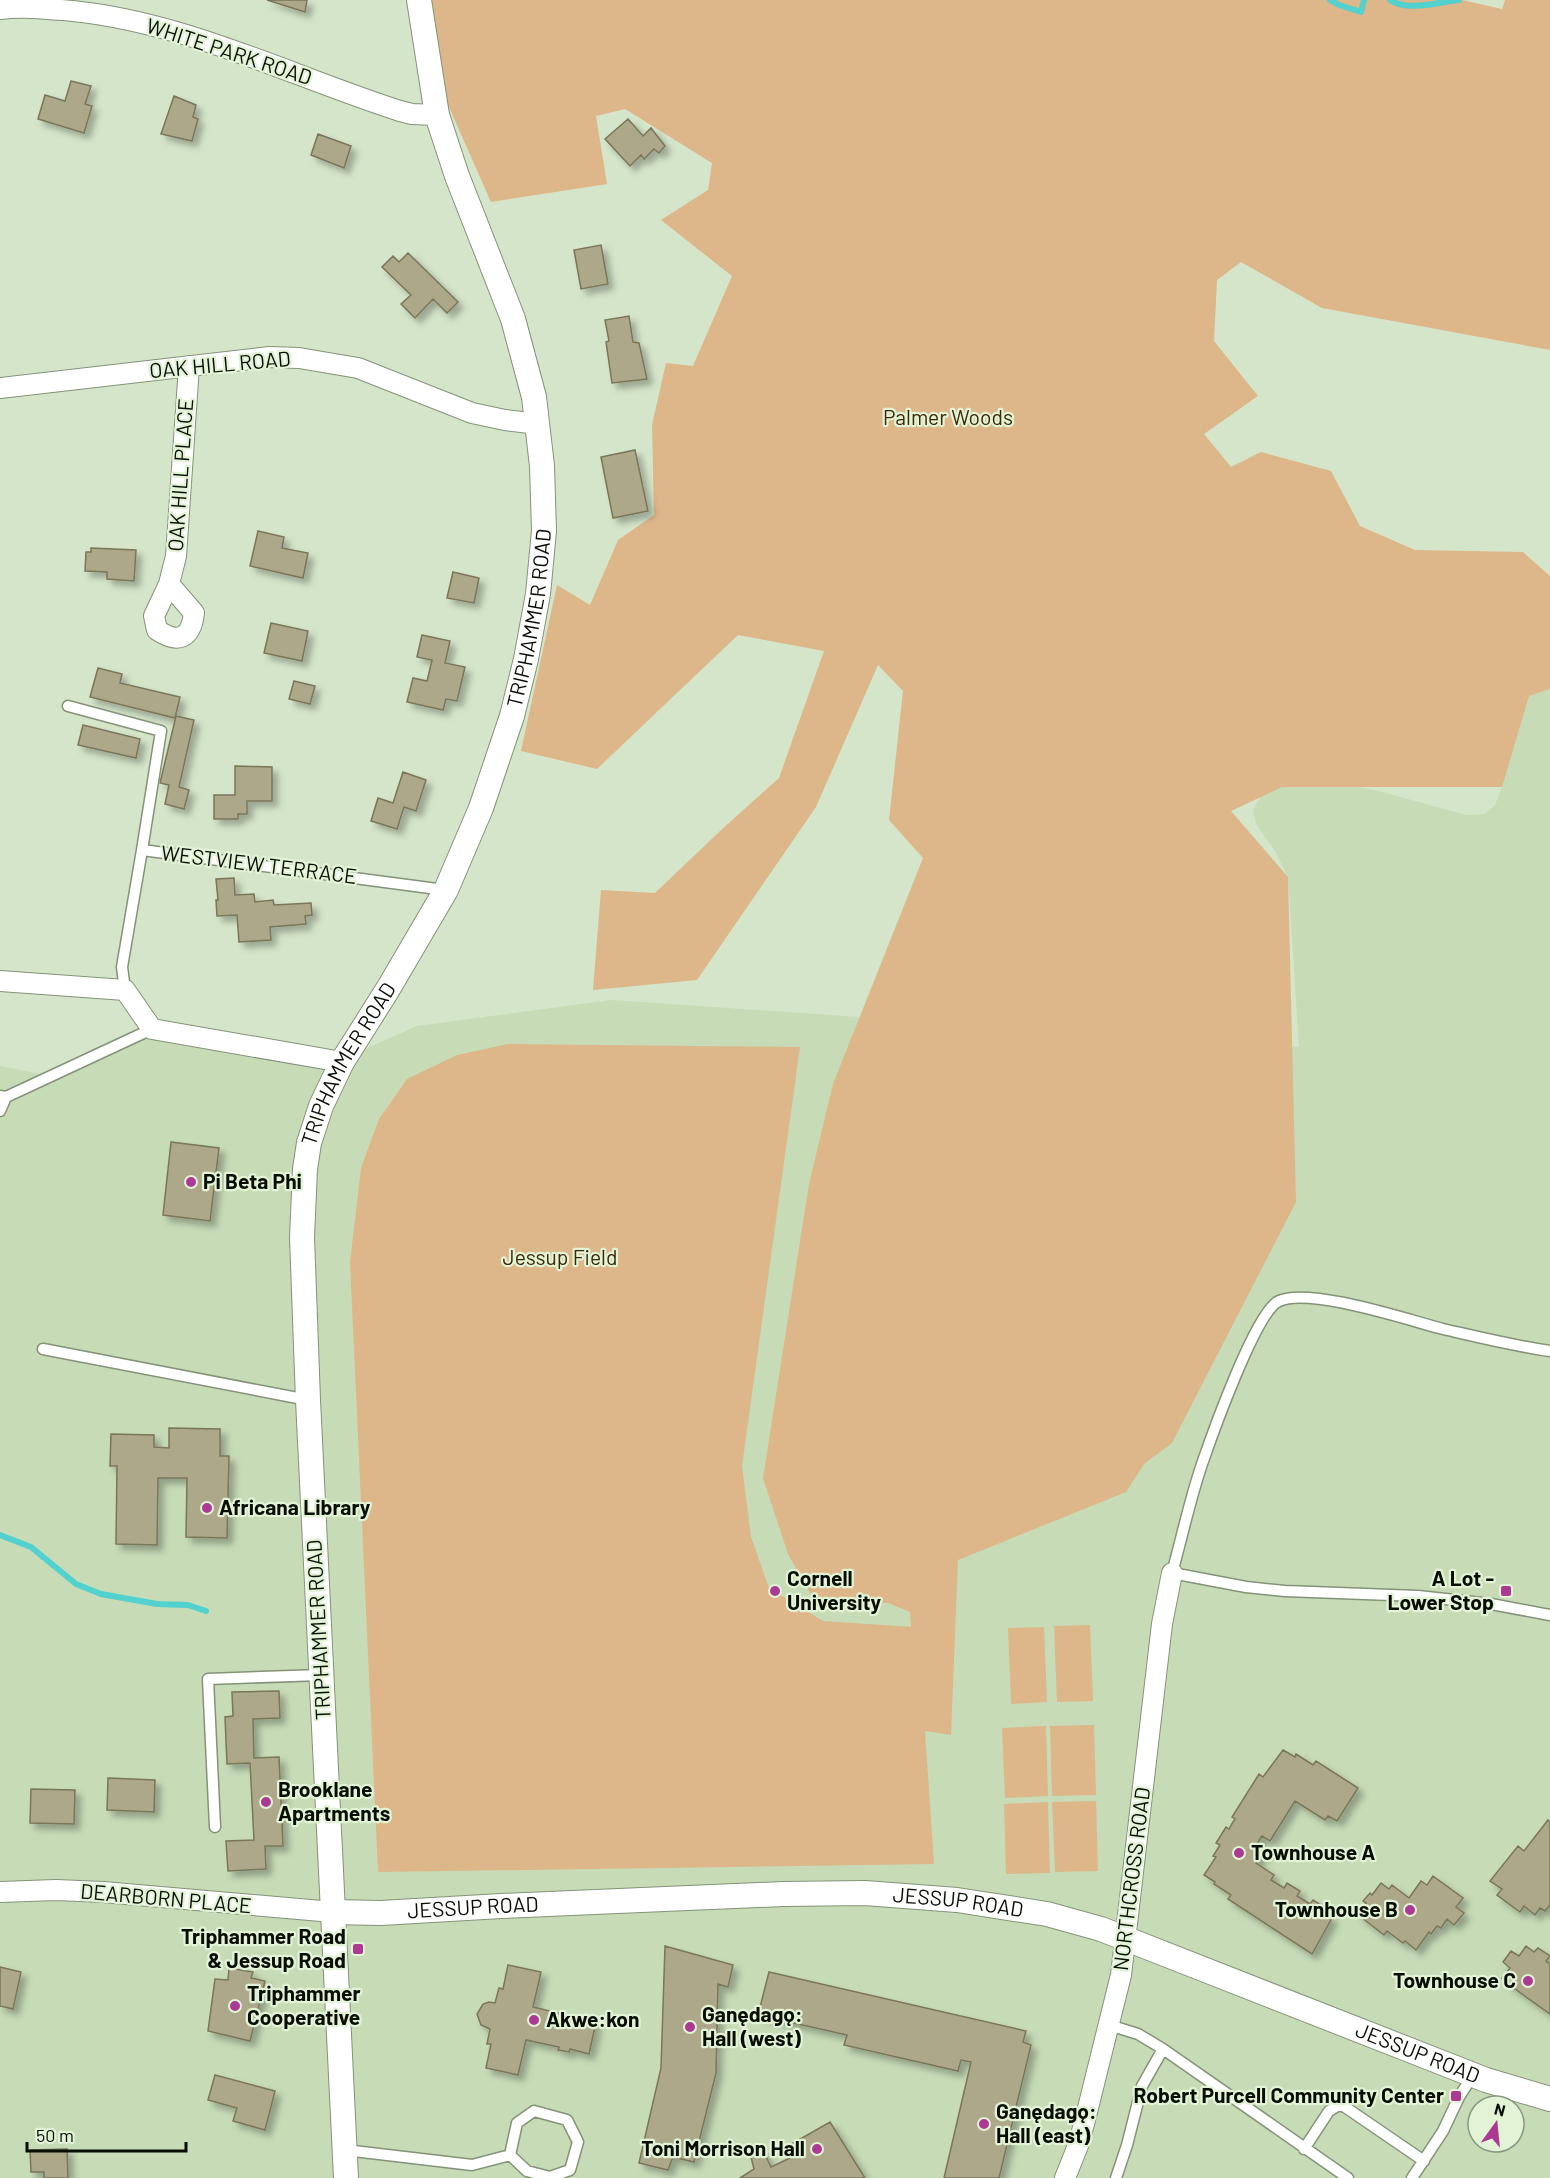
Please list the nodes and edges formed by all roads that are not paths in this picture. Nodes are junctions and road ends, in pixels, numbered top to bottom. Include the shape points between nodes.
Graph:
1 (419, 0) edge
2 (10, 6) edge
3 (437, 115) junction
4 (189, 366) junction
5 (0, 388) edge
6 (538, 424) junction
7 (169, 584) dead end
8 (68, 706) dead end
9 (142, 850) junction
10 (446, 890) junction
11 (0, 981) edge
12 (125, 990) junction
13 (152, 1029) junction
14 (342, 1062) junction
15 (3, 1097) edge
16 (0, 1111) edge
17 (43, 1349) dead end
18 (1550, 1351) edge
19 (308, 1400) junction
20 (1172, 1574) junction
21 (1550, 1615) edge
22 (321, 1675) junction
23 (215, 1827) dead end
24 (0, 1892) edge
25 (333, 1912) junction
26 (1127, 1940) junction
27 (1109, 2025) junction
28 (1163, 2049) junction
29 (1473, 2075) junction
30 (1550, 2099) edge
31 (1304, 2149) junction
32 (345, 2150) junction
33 (510, 2155) junction
34 (1424, 2161) junction
35 (346, 2178) edge
36 (1065, 2178) edge
37 (1116, 2178) edge
38 (1348, 2178) edge
39 (1412, 2178) edge

1 - 3 street, TRIPHAMMER ROAD
2 - 3 street, WHITE PARK ROAD via 92,13 148,24 243,52 406,113
3 - 6 street, TRIPHAMMER ROAD via 513,319
4 - 5 street, OAK HILL ROAD
4 - 6 street, OAK HILL ROAD via 269,357 299,358 358,368 472,413
4 - 7 street, OAK HILL PLACE via 176,556
6 - 10 street, TRIPHAMMER ROAD via 544,531 526,658 513,716 481,808
8 - 9 lane via 161,731
9 - 10 lane, WESTVIEW TERRACE
9 - 12 lane, WESTVIEW TERRACE via 122,967
10 - 14 street, TRIPHAMMER ROAD
11 - 12 street
12 - 13 street
13 - 14 street
13 - 15 lane
14 - 19 street, TRIPHAMMER ROAD via 321,1106 304,1169 302,1237
15 - 16 lane
17 - 19 lane
18 - 20 lane via 1334,1301 1303,1296 1278,1301 1261,1321 1246,1350 1202,1464
19 - 22 street, TRIPHAMMER ROAD
20 - 21 lane via 1246,1587 1418,1596
20 - 26 street, NORTHCROSS ROAD via 1162,1624
22 - 23 lane via 208,1679
22 - 25 street, TRIPHAMMER ROAD
24 - 25 street, DEARBORN PLACE via 103,1892
25 - 26 street, JESSUP ROAD via 865,1893 957,1900 1047,1914
25 - 32 street, TRIPHAMMER ROAD
26 - 27 street, NORTHCROSS ROAD
26 - 29 street, JESSUP ROAD
27 - 28 lane via 1138,2034
27 - 36 street, NORTHCROSS ROAD via 1079,2143
28 - 31 lane
28 - 37 lane via 1142,2086
29 - 30 street, JESSUP ROAD
29 - 34 lane
31 - 34 lane via 1329,2111 1339,2105
31 - 38 lane
32 - 33 lane via 472,2165
32 - 35 street, TRIPHAMMER ROAD
33 - 33 lane via 527,2171 550,2177 570,2170 578,2142 567,2120 534,2111 517,2123
34 - 39 lane

